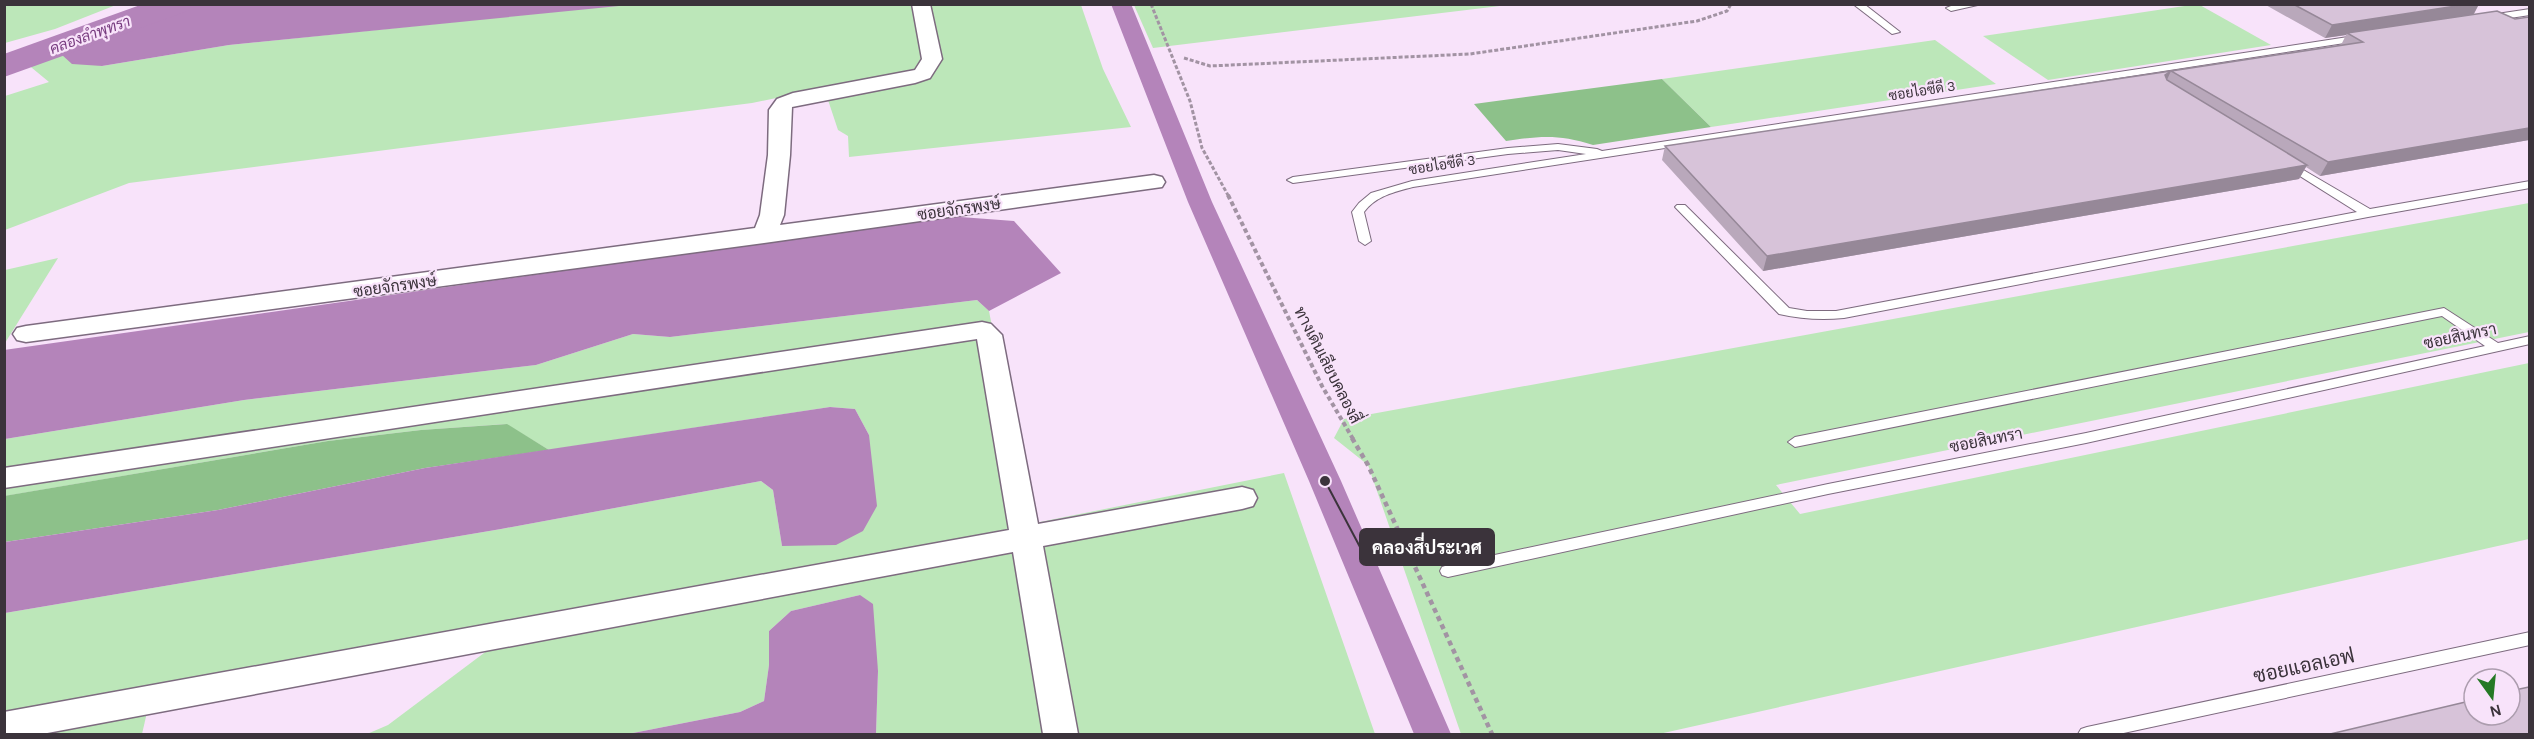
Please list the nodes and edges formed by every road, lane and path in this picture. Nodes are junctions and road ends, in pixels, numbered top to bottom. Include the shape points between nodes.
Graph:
1 (921, 4) edge
2 (1151, 4) edge
3 (1731, 4) edge
4 (1857, 4) edge
5 (1978, 4) edge
6 (1951, 8) dead end
7 (2529, 12) edge
8 (2482, 19) edge
9 (1895, 32) dead end
10 (2377, 36) edge
11 (1184, 58) dead end
12 (1608, 154) junction
13 (2277, 157) edge
14 (1293, 180) dead end
15 (1154, 182) dead end
16 (2529, 184) edge
17 (1681, 207) dead end
18 (2368, 213) junction
19 (764, 236) junction
20 (1365, 241) dead end
21 (26, 334) dead end
22 (2529, 340) edge
23 (2494, 346) junction
24 (1795, 442) dead end
25 (4, 478) edge
26 (1242, 498) dead end
27 (1025, 538) junction
28 (1448, 571) dead end
29 (2529, 638) edge
30 (4, 726) edge
31 (1061, 735) edge
32 (1492, 735) edge
33 (2086, 735) edge

1 - 19 street via 932,59 923,74 784,103 780,110 772,215
2 - 32 path, ทางเดินเลียบคลองสี่ via 1190,101 1202,148 1239,214 1322,386 1368,465
3 - 11 path via 1726,11 1697,21 1470,54 1210,66
4 - 9 lane
5 - 6 lane
7 - 8 lane
10 - 12 lane, ซอยไอซีดี 3
12 - 14 lane via 1558,147 1508,151
12 - 20 lane, ซอยไอซีดี 3 via 1412,184 1373,195 1358,212
13 - 18 lane
15 - 19 street, ซอยจักรพงษ์
16 - 18 lane
17 - 18 lane via 1784,311 1818,317
19 - 21 street, ซอยจักรพงษ์
22 - 23 lane, ซอยสินทรา
23 - 24 lane via 2444,312
23 - 28 lane, ซอยสินทรา via 2086,438
25 - 27 street via 982,330 989,335
26 - 27 street
27 - 30 street
27 - 31 street
29 - 33 lane, ซอยแอลเอฟ

